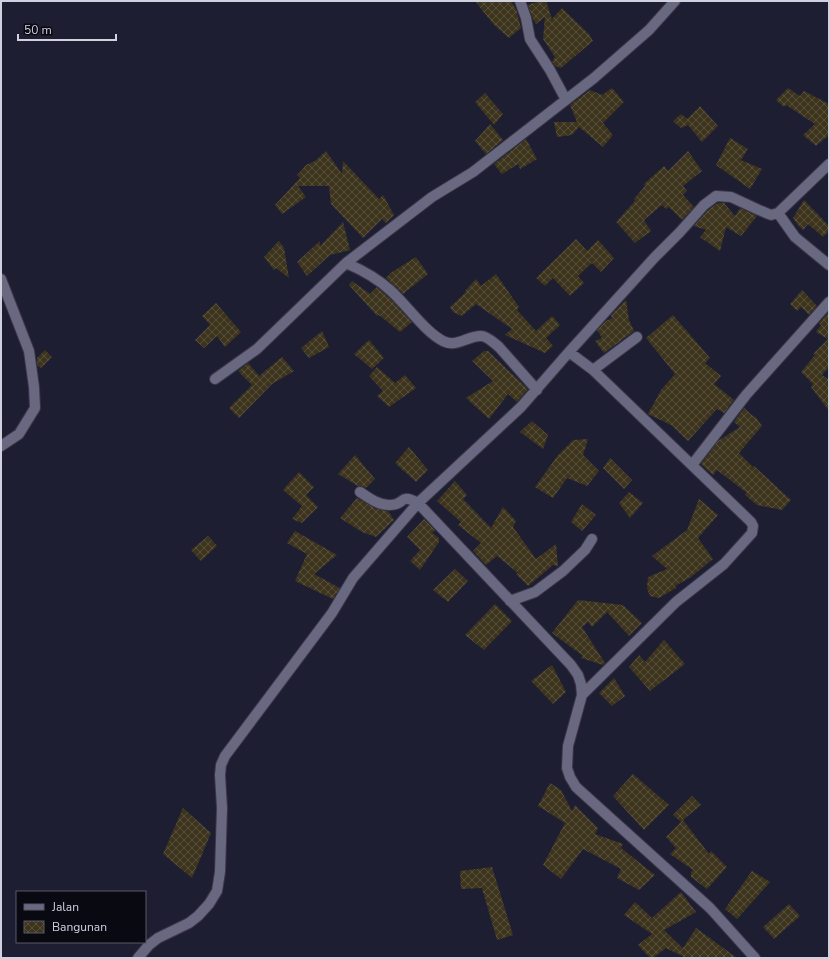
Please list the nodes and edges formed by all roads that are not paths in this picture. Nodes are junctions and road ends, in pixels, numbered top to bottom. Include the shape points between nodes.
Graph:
1 (520, 1) edge
2 (675, 1) edge
3 (566, 100) junction
4 (829, 164) edge
5 (778, 214) junction
6 (346, 263) junction
7 (829, 265) edge
8 (1, 279) edge
9 (829, 302) edge
10 (637, 337) dead end
11 (569, 352) junction
12 (593, 370) junction
13 (215, 378) dead end
14 (537, 390) junction
15 (1, 446) edge
16 (692, 465) junction
17 (360, 492) dead end
18 (418, 503) junction
19 (592, 539) dead end
20 (510, 601) junction
21 (582, 695) junction
22 (138, 958) edge
23 (755, 958) edge

1 - 3 street via 530,39
2 - 3 street via 649,30
3 - 6 street via 473,172 432,197
4 - 5 street
5 - 7 street via 795,237
5 - 11 street via 772,215 731,197 716,196 704,205
6 - 13 street via 257,349
6 - 14 street via 369,273 390,289 444,342 450,344 481,336 492,341
8 - 15 street via 29,350 35,408 18,434
9 - 16 street via 746,395
10 - 12 street
11 - 12 street
11 - 14 street
12 - 16 street
14 - 18 street via 521,408
16 - 21 street via 751,522 752,533 724,564 676,602
17 - 18 street via 383,505 391,506 405,498
18 - 20 street
18 - 22 street via 353,578 332,613 225,756 220,775 222,808 217,891 198,916 158,938
19 - 20 street via 585,550 563,572 535,592
20 - 21 street via 571,665 578,675
21 - 23 street via 568,746 567,768 570,777 581,791 710,908

